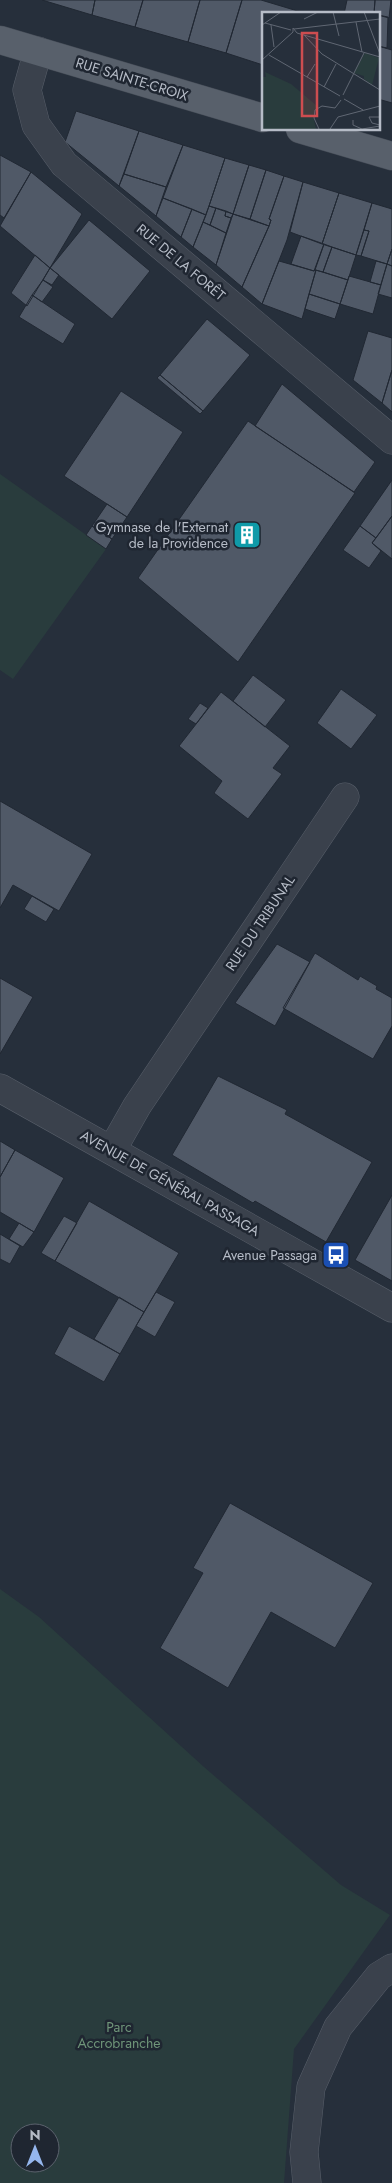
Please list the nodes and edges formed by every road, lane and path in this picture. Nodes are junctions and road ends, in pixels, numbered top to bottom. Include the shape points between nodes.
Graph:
1 (0, 40) edge
2 (38, 51) junction
3 (262, 118) edge
4 (303, 130) edge
5 (392, 156) edge
6 (392, 440) edge
7 (345, 797) dead end
8 (0, 1088) edge
9 (112, 1150) junction
10 (392, 1308) edge
11 (392, 1968) edge
12 (307, 2183) edge

1 - 2 main road, RUE SAINTE-CROIX
2 - 3 main road, RUE SAINTE-CROIX
2 - 6 street, RUE DE LA FORÊT via 28,90 36,125 64,164
4 - 5 main road
7 - 9 street, RUE DU TRIBUNAL via 137,1106
8 - 9 street, AVENUE DE GÉNÉRAL PASSAGA
9 - 10 street, AVENUE DE GÉNÉRAL PASSAGA
11 - 12 street via 379,1976 338,2027 311,2087 304,2152

